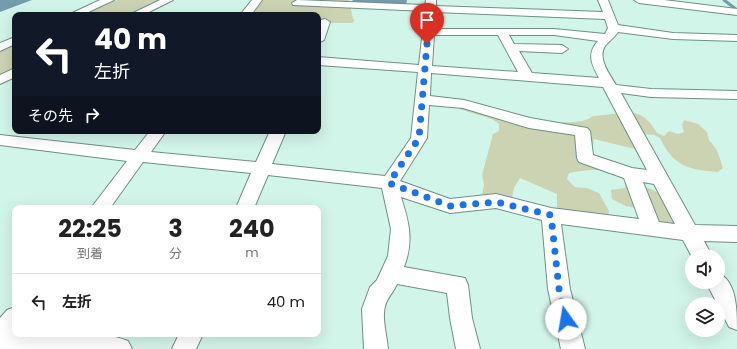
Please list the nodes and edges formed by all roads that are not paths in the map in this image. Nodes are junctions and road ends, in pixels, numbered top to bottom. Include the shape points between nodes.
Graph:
1 (109, 0) edge
2 (168, 0) edge
3 (257, 0) edge
4 (602, 0) edge
5 (644, 0) edge
6 (730, 0) edge
7 (296, 3) dead end
8 (431, 4) edge
9 (454, 6) edge
10 (737, 6) edge
11 (80, 12) edge
12 (141, 12) edge
13 (247, 12) edge
14 (737, 12) edge
15 (325, 22) dead end
16 (453, 22) dead end
17 (665, 24) dead end
18 (610, 27) junction
19 (501, 31) junction
20 (321, 32) edge
21 (427, 32) junction
22 (542, 32) junction
23 (673, 36) junction
24 (737, 38) edge
25 (12, 41) edge
26 (0, 47) edge
27 (511, 47) junction
28 (546, 48) junction
29 (562, 49) dead end
30 (321, 61) edge
31 (425, 69) junction
32 (12, 74) edge
33 (527, 76) junction
34 (0, 80) edge
35 (609, 85) junction
36 (737, 95) edge
37 (422, 100) junction
38 (156, 134) edge
39 (277, 134) edge
40 (0, 140) edge
41 (140, 156) junction
42 (262, 168) junction
43 (631, 174) junction
44 (658, 178) junction
45 (389, 183) junction
46 (102, 205) edge
47 (246, 205) edge
48 (551, 215) junction
49 (652, 229) junction
50 (690, 233) junction
51 (737, 234) edge
52 (698, 249) edge
53 (391, 274) junction
54 (721, 289) edge
55 (737, 319) edge
56 (12, 322) edge
57 (0, 336) edge
58 (190, 337) edge
59 (120, 349) edge
60 (184, 349) edge
61 (376, 349) edge
62 (468, 349) edge
63 (573, 349) edge

1 - 11 street
2 - 12 street
3 - 13 street
4 - 18 street
5 - 14 street
6 - 10 street
7 - 8 street
8 - 9 street
8 - 21 street
9 - 16 street
9 - 18 street via 565,9
15 - 20 street
17 - 23 street
18 - 22 street
18 - 23 street
18 - 35 street via 596,54 598,64
19 - 21 street
19 - 22 street
19 - 27 street
21 - 31 street
22 - 28 street
23 - 24 street
25 - 26 street
27 - 28 street
27 - 33 street
28 - 29 street
30 - 31 street
31 - 33 street
31 - 37 street
32 - 34 street
33 - 35 street
35 - 36 street via 651,93
35 - 44 street
37 - 43 street via 464,104 529,123 582,131 585,158
37 - 45 street via 419,138
38 - 41 street
39 - 42 street
40 - 41 street
41 - 42 street
41 - 46 street
42 - 45 street
42 - 47 street
43 - 44 street
43 - 49 street
44 - 50 street
45 - 48 street via 450,206 496,202
45 - 53 street via 401,229 398,256
48 - 49 street
48 - 63 street via 559,289
49 - 50 street
50 - 51 street
50 - 52 street
53 - 61 street via 385,287 378,294 373,309
53 - 62 street via 457,284
54 - 55 street
56 - 57 street
57 - 59 street
58 - 60 street

